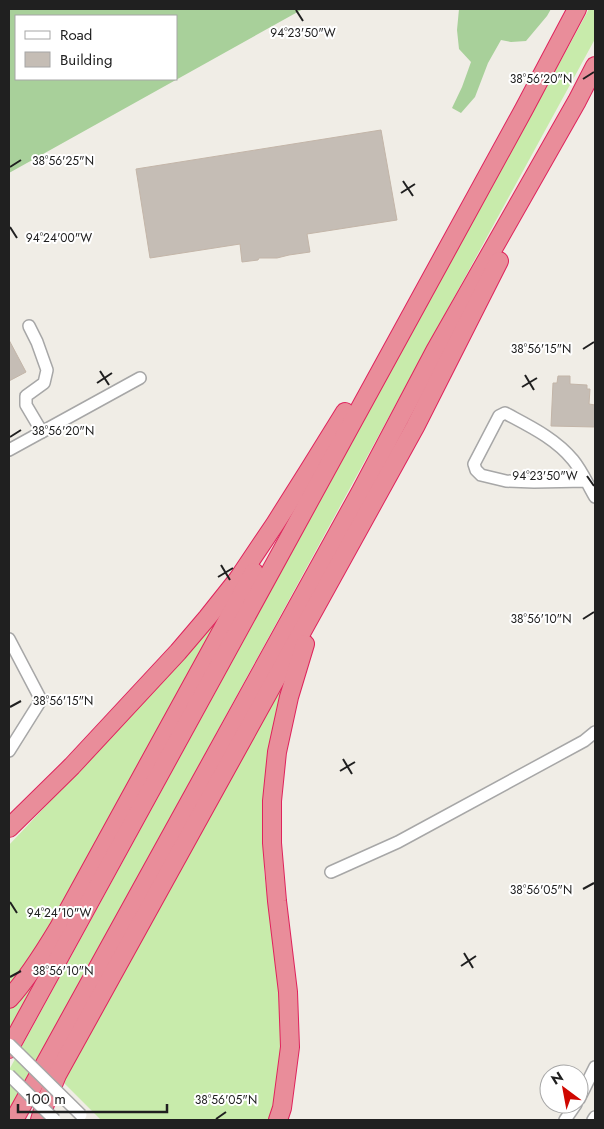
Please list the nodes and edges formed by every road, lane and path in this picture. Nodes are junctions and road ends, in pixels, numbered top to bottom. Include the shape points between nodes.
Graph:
1 (576, 9) edge
2 (595, 66) edge
3 (577, 101) junction
4 (456, 231) junction
5 (29, 326) dead end
6 (140, 378) dead end
7 (42, 432) junction
8 (9, 450) edge
9 (309, 470) junction
10 (586, 481) junction
11 (595, 497) edge
12 (325, 592) junction
13 (9, 639) edge
14 (595, 732) edge
15 (9, 751) edge
16 (9, 828) edge
17 (331, 872) dead end
18 (9, 999) edge
19 (9, 1044) edge
20 (9, 1049) edge
21 (595, 1067) edge
22 (9, 1075) edge
23 (589, 1079) edge
24 (595, 1116) edge
25 (83, 1118) edge
26 (14, 1120) edge
27 (40, 1120) edge
28 (55, 1120) edge
29 (278, 1120) edge
30 (593, 1120) edge

1 - 4 highway
2 - 3 highway
3 - 12 highway via 415,427
3 - 26 highway via 435,351
4 - 9 highway
4 - 20 highway
5 - 7 street via 47,370 44,383 26,396 26,405
6 - 7 street
7 - 8 street
9 - 16 highway via 238,579 207,618 72,766
9 - 18 highway via 58,929 35,967
10 - 10 street via 506,481 481,475 474,464 499,416 505,413 542,433 564,451
10 - 11 street
12 - 27 highway via 57,1075
12 - 29 highway via 289,696 277,752 272,801 272,843 288,992 290,1046
13 - 15 street via 41,700
14 - 17 street via 398,842
19 - 25 street, bridge
21 - 23 street
22 - 28 street, bridge
24 - 30 street

